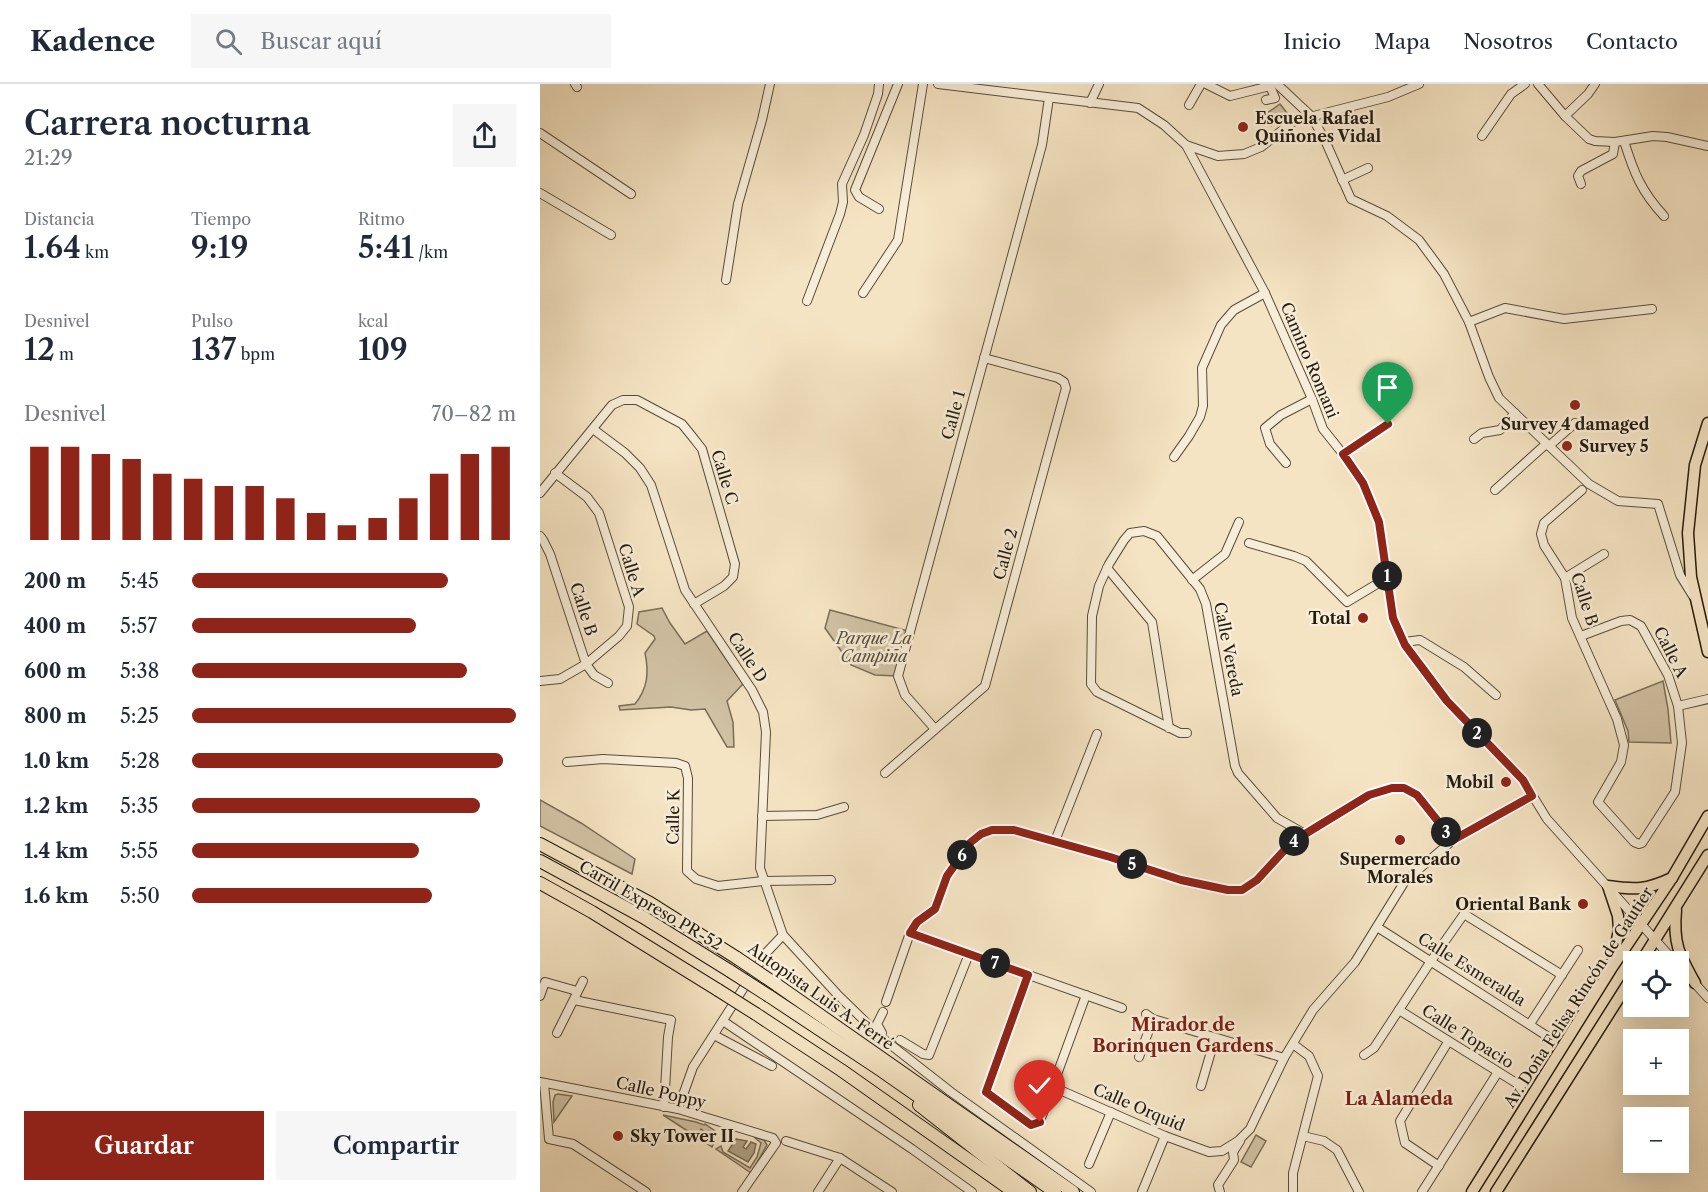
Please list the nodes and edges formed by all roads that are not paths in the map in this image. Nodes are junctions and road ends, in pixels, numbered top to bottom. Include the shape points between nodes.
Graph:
1 (770, 84) edge
2 (879, 84) edge
3 (898, 84) edge
4 (923, 84) edge
5 (938, 84) edge
6 (1099, 84) edge
7 (1202, 84) edge
8 (1206, 84) edge
9 (1235, 84) edge
10 (1277, 84) edge
11 (1419, 84) edge
12 (1525, 84) edge
13 (1538, 84) edge
14 (1595, 84) edge
15 (1238, 95) junction
16 (1049, 98) junction
17 (1266, 100) dead end
18 (1090, 103) junction
19 (1189, 105) dead end
20 (1565, 116) junction
21 (1311, 117) junction
22 (540, 133) edge
23 (1482, 136) dead end
24 (1620, 142) junction
25 (1186, 145) junction
26 (1708, 146) edge
27 (1368, 168) dead end
28 (1342, 180) junction
29 (1581, 183) dead end
30 (540, 193) edge
31 (631, 194) dead end
32 (879, 209) dead end
33 (1664, 216) dead end
34 (611, 235) dead end
35 (726, 280) dead end
36 (863, 293) dead end
37 (1265, 293) junction
38 (807, 301) dead end
39 (1652, 309) dead end
40 (1469, 322) junction
41 (984, 358) junction
42 (1312, 399) junction
43 (1515, 413) junction
44 (1575, 423) dead end
45 (1708, 423) edge
46 (1388, 424) dead end
47 (593, 429) junction
48 (1474, 440) dead end
49 (1548, 445) junction
50 (1343, 454) junction
51 (1174, 457) dead end
52 (1286, 463) dead end
53 (555, 473) junction
54 (1495, 490) dead end
55 (1582, 490) dead end
56 (540, 493) edge
57 (1239, 522) dead end
58 (540, 536) edge
59 (1249, 543) dead end
60 (1604, 554) dead end
61 (1107, 567) junction
62 (1387, 578) junction
63 (1565, 578) junction
64 (1192, 580) junction
65 (1696, 602) junction
66 (694, 604) junction
67 (1581, 636) junction
68 (1404, 642) junction
69 (1708, 652) edge
70 (586, 664) junction
71 (540, 681) edge
72 (608, 683) dead end
73 (1496, 694) dead end
74 (1708, 699) edge
75 (1678, 706) junction
76 (1170, 728) junction
77 (935, 729) junction
78 (1188, 733) dead end
79 (1097, 734) dead end
80 (567, 762) dead end
81 (885, 773) dead end
82 (1532, 796) junction
83 (1598, 802) joint
84 (844, 807) dead end
85 (762, 816) junction
86 (1708, 816) edge
87 (1305, 834) junction
88 (1453, 840) junction
89 (1055, 841) junction
90 (540, 844) edge
91 (1708, 855) edge
92 (540, 861) edge
93 (1672, 878) junction
94 (831, 880) dead end
95 (763, 881) junction
96 (540, 884) edge
97 (1608, 886) junction
98 (540, 893) edge
99 (1677, 907) junction
100 (592, 912) junction
101 (1377, 927) junction
102 (1648, 931) junction
103 (910, 933) junction
104 (783, 936) junction
105 (1578, 950) dead end
106 (1643, 951) edge
107 (1666, 951) edge
108 (969, 954) junction
109 (1431, 961) junction
110 (1611, 969) junction
111 (1028, 975) junction
112 (1562, 975) junction
113 (1689, 977) edge
114 (583, 981) dead end
115 (1689, 981) edge
116 (1695, 983) junction
117 (1623, 992) edge
118 (576, 995) junction
119 (1086, 995) junction
120 (540, 996) edge
121 (1708, 998) edge
122 (886, 1002) dead end
123 (1122, 1008) dead end
124 (1399, 1010) junction
125 (883, 1012) dead end
126 (723, 1021) junction
127 (1530, 1024) junction
128 (557, 1033) dead end
129 (714, 1035) junction
130 (1215, 1038) junction
131 (1550, 1038) dead end
132 (835, 1040) junction
133 (900, 1040) dead end
134 (886, 1041) junction
135 (1448, 1042) junction
136 (1293, 1044) junction
137 (1364, 1055) dead end
138 (1139, 1057) dead end
139 (1284, 1058) junction
140 (772, 1066) dead end
141 (1498, 1072) junction
142 (542, 1083) edge
143 (1201, 1086) dead end
144 (1521, 1086) dead end
145 (1053, 1087) junction
146 (664, 1107) junction
147 (678, 1109) junction
148 (1111, 1112) junction
149 (1165, 1136) junction
150 (1243, 1136) junction
151 (1303, 1136) junction
152 (786, 1141) dead end
153 (840, 1158) junction
154 (1089, 1164) dead end
155 (977, 1166) junction
156 (1438, 1166) junction
157 (646, 1192) edge
158 (742, 1192) edge
159 (818, 1192) edge
160 (892, 1192) edge
161 (972, 1192) edge
162 (1002, 1192) edge
163 (1014, 1192) edge
164 (1030, 1192) edge
165 (1055, 1192) edge
166 (1073, 1192) edge
167 (1091, 1192) edge
168 (1142, 1192) edge
169 (1220, 1192) edge
170 (1293, 1192) edge
171 (1359, 1192) edge
172 (1422, 1192) edge
173 (1472, 1192) edge
174 (1496, 1192) edge

1 - 35 street via 738,204
2 - 38 street via 864,135 842,184 840,214
3 - 32 street via 855,190 859,197
4 - 36 street via 898,240
5 - 16 street
6 - 18 street
7 - 19 street
8 - 15 street via 1230,96
9 - 15 street
10 - 21 street
11 - 21 street via 1388,97
12 - 23 street via 1511,94
13 - 20 street
14 - 20 street
15 - 17 street via 1270,86 1275,98
16 - 18 street
16 - 41 street, Calle 1 via 1042,145
18 - 25 street via 1138,108
20 - 24 street via 1589,139
21 - 25 street via 1294,121 1261,147 1244,154 1218,156
21 - 28 street
22 - 31 street
24 - 26 street via 1653,136
24 - 29 street via 1613,154 1581,171
24 - 33 street via 1649,200
25 - 37 street, Camino Romani
27 - 28 street
28 - 40 street via 1351,199 1387,216 1419,240 1444,274
30 - 34 street
37 - 42 street, Camino Romani
37 - 51 street via 1234,310 1221,325 1202,368 1200,417
39 - 40 street via 1564,319 1505,308
40 - 43 street via 1499,398
41 - 77 street, Calle 1 via 898,676 905,695
41 - 77 street, Calle 2 via 1058,378 1066,388 985,686
42 - 50 street, Camino Romani via 1323,429
42 - 52 street via 1265,428 1270,444
43 - 48 street via 1500,430 1482,433
43 - 49 street
44 - 49 street
45 - 65 main road via 1695,465 1688,533
46 - 50 street
47 - 53 street, Calle C
47 - 66 street, Calle D via 625,453 651,485 685,590
47 - 66 street, Calle C via 612,405 637,400 682,424 702,449 735,564 733,578
49 - 54 street
49 - 65 street via 1589,484 1618,501 1658,504 1680,574
50 - 62 street, Camino Romani via 1363,483 1379,522
53 - 56 street, Calle C
53 - 70 street, Calle A via 587,497 599,513 629,607 627,626
55 - 63 street, Calle B via 1544,523 1541,534
57 - 64 street via 1225,554
58 - 70 street, Calle B via 550,554
59 - 62 street via 1306,561 1347,602
60 - 63 street
61 - 64 street, Calle Vereda via 1130,533 1144,531 1157,536
61 - 76 street via 1152,622
61 - 76 street, Calle Vereda via 1092,616 1091,684 1097,692
62 - 68 street, Camino Romani via 1393,618
63 - 67 street, Calle B via 1572,618
64 - 87 street, Calle Vereda via 1206,604 1235,766 1277,818
65 - 69 main road
66 - 85 street, Calle D via 763,712 766,732
67 - 75 street, Calle A via 1621,621 1630,620 1641,626 1668,675
67 - 83 street, Calle B via 1617,719 1624,745 1621,762
68 - 73 street via 1420,640 1464,667
68 - 82 street, Camino Romani via 1447,701 1523,780
70 - 71 street, Calle A via 560,679
70 - 72 street via 594,675
74 - 75 street
75 - 83 street, Calle A via 1682,743 1675,792 1642,843 1634,843
76 - 78 street, Calle Vereda
77 - 81 street, Calle 2
79 - 89 street
80 - 95 street, Calle K via 603,759 685,766 687,871 696,879 718,886
82 - 88 street
82 - 97 street, Camino Romani via 1547,819
84 - 85 street via 816,815
85 - 95 street, Calle D
86 - 93 main road, Av. Doña Felisa Rincón de Gautier
87 - 88 street via 1369,795 1404,788 1417,795
87 - 89 street via 1242,890 1181,880
88 - 101 street via 1405,881
89 - 103 street via 1014,830 981,834 947,876 935,909 917,922
90 - 166 highway, Autopista Luis A. Ferré, bridge via 651,903 737,958
91 - 99 main road, Av. Doña Felisa Rincón de Gautier
92 - 132 highway, Carril Expreso PR-52, bridge via 643,917
93 - 97 main road via 1651,888
93 - 102 main road, Av. Doña Felisa Rincón de Gautier
94 - 95 street
95 - 104 street, Calle D
96 - 100 highway
97 - 102 street, Camino Romani
97 - 110 main road via 1619,930
98 - 100 highway
99 - 102 main road, Av. Doña Felisa Rincón de Gautier
99 - 116 main road via 1674,932 1680,956
100 - 155 highway, bridge via 841,1070
101 - 109 street, Calle Esmeralda
101 - 136 street via 1355,962 1313,1010
102 - 106 main road, Av. Doña Felisa Rincón de Gautier
102 - 107 street, Camino Romani
102 - 110 main road, Av. Doña Felisa Rincón de Gautier
103 - 108 street
103 - 122 street
104 - 126 street via 766,953
104 - 134 street
105 - 112 street
108 - 111 street
108 - 133 street via 929,1055
109 - 112 street via 1464,914
109 - 124 street
109 - 127 street, Calle Esmeralda
110 - 173 main road, Av. Doña Felisa Rincón de Gautier
111 - 119 street
111 - 145 street via 986,1092 1031,1125 1040,1122
112 - 127 street
113 - 116 street
114 - 118 street
115 - 116 main road
116 - 121 street
117 - 174 main road, Av. Doña Felisa Rincón de Gautier
118 - 120 street via 545,982
118 - 128 street
118 - 146 street via 671,1020
119 - 123 street
119 - 145 street
124 - 135 street, Calle Topacio
124 - 137 street via 1374,1048
125 - 134 street via 877,1024
126 - 129 street
126 - 161 street
127 - 131 street, Calle Esmeralda
129 - 140 street
129 - 147 street via 693,1067
130 - 138 street via 1149,1016
130 - 139 street
130 - 143 street
132 - 164 highway, Carril Expreso PR-52
132 - 165 highway, Carril Expreso PR-52
134 - 167 street
135 - 141 street, Calle Topacio
135 - 156 street via 1400,1121 1405,1143
136 - 139 street
136 - 151 street via 1309,1056 1318,1076
139 - 150 street via 1251,1129
141 - 144 street, Calle Topacio
141 - 156 street
142 - 146 street, Calle Poppy
142 - 157 street via 549,1139 573,1144
145 - 148 street, Calle Orquid
146 - 147 street, Calle Poppy
147 - 158 street, Calle Poppy via 773,1138 776,1143
148 - 149 street, Calle Orquid
148 - 154 street
149 - 150 street, Calle Orquid via 1209,1152 1222,1151
149 - 168 street
150 - 169 street via 1218,1185
151 - 170 street via 1293,1173
151 - 171 street via 1324,1141 1338,1150
152 - 153 street
153 - 159 street
153 - 160 street
155 - 162 highway
155 - 163 highway
156 - 172 street

